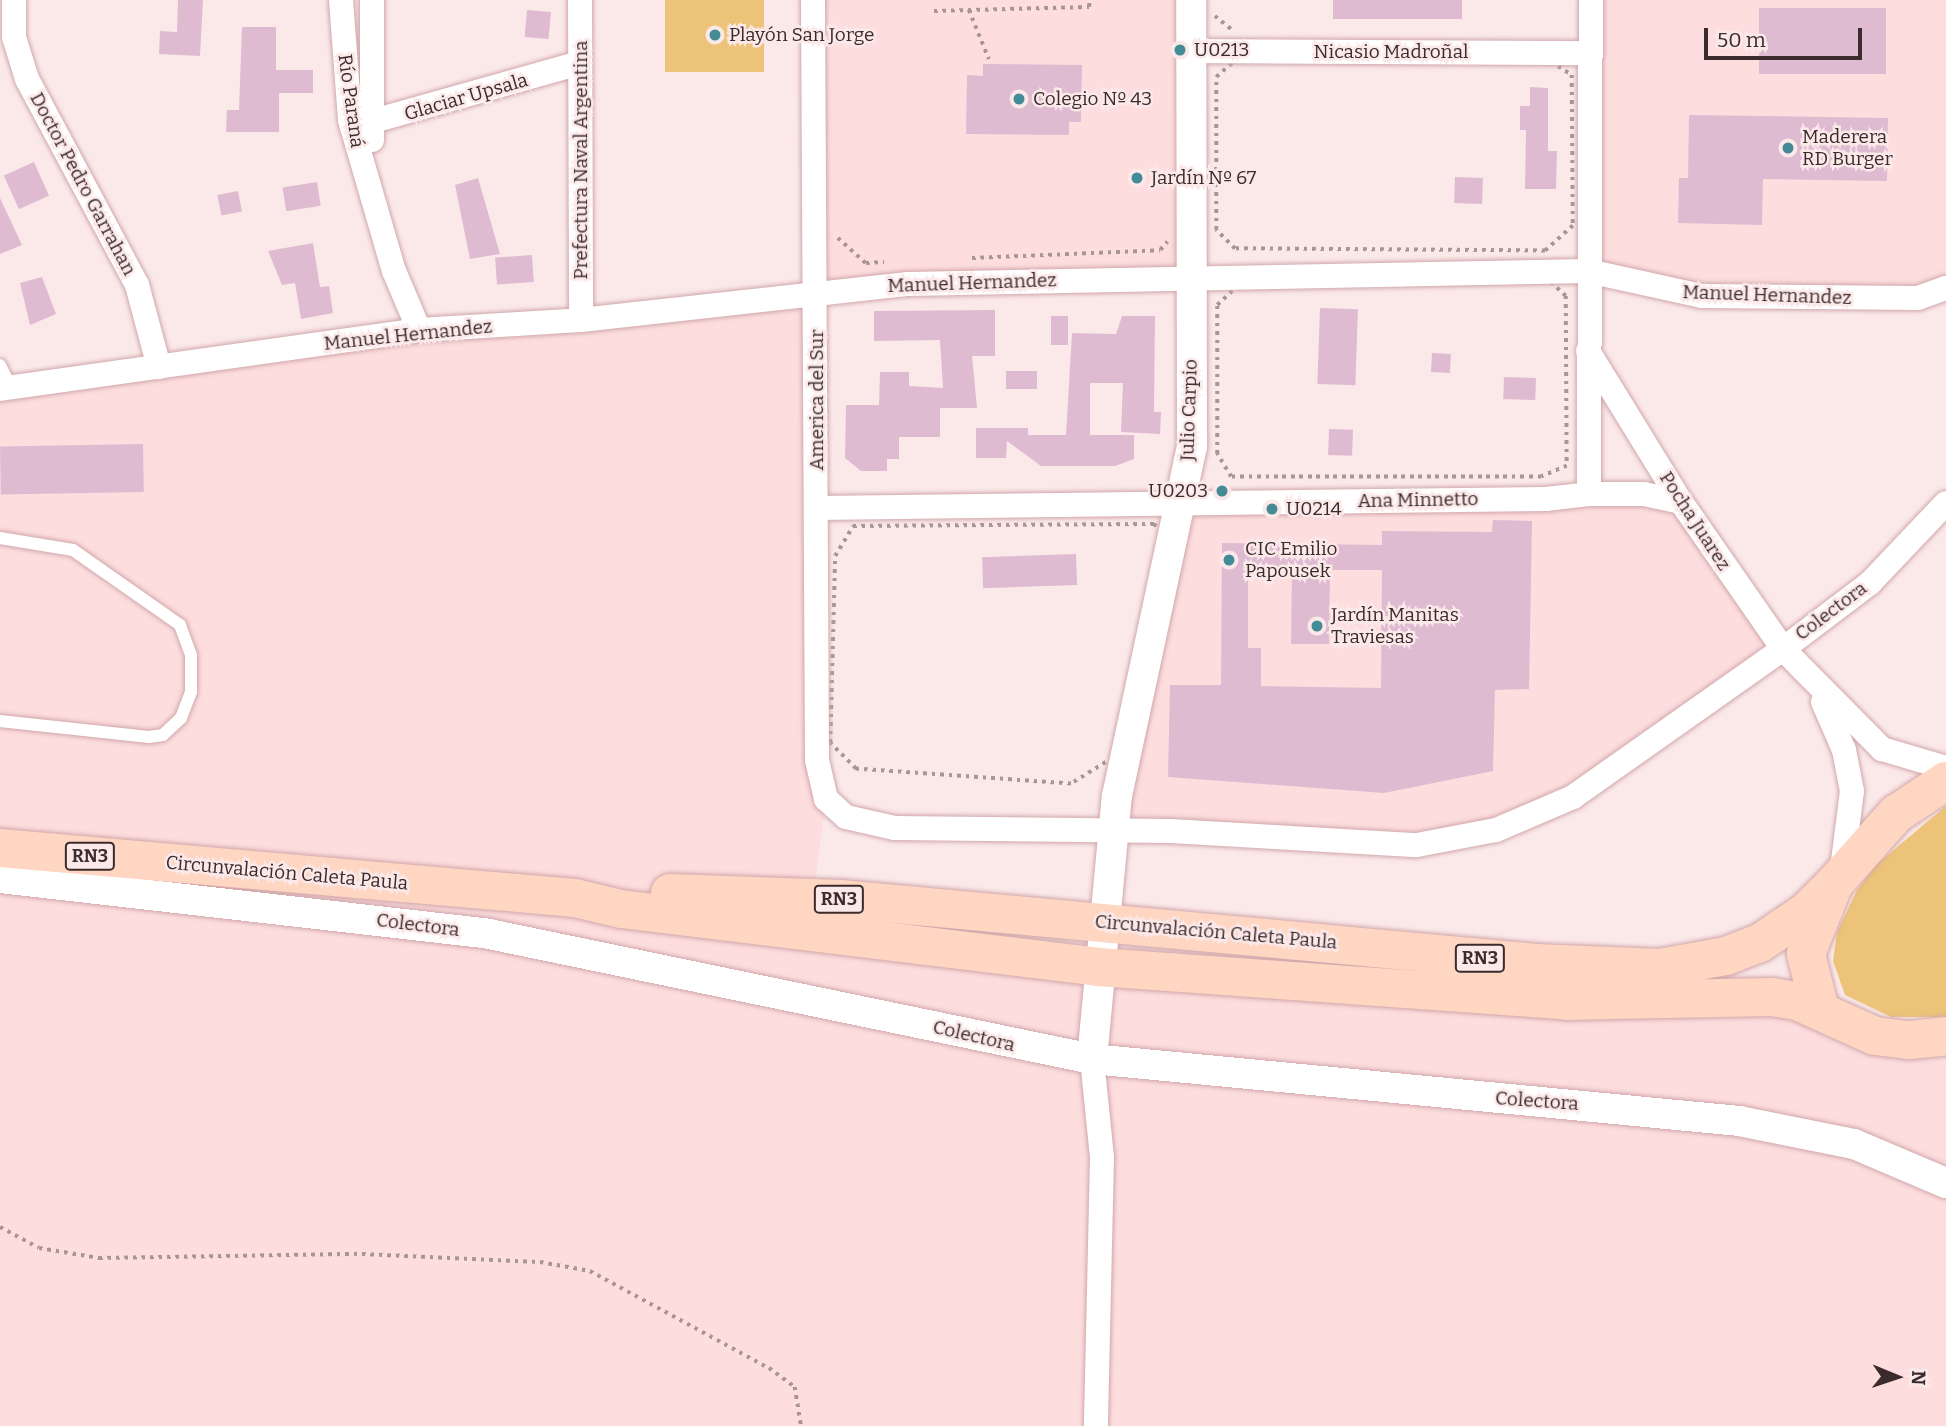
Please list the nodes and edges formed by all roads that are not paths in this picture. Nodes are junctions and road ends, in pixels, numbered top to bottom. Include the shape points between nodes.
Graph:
1 (14, 0) edge
2 (341, 0) edge
3 (372, 0) edge
4 (580, 0) edge
5 (813, 0) edge
6 (1191, 0) edge
7 (1591, 0) edge
8 (1191, 51) junction
9 (1591, 53) junction
10 (580, 63) junction
11 (362, 126) junction
12 (1588, 271) junction
13 (1191, 278) junction
14 (1946, 288) edge
15 (817, 291) junction
16 (581, 320) junction
17 (419, 330) junction
18 (1588, 351) junction
19 (0, 365) edge
20 (159, 367) junction
21 (5, 389) edge
22 (1589, 494) junction
23 (1681, 502) junction
24 (1180, 503) junction
25 (1946, 503) edge
26 (818, 508) junction
27 (0, 538) edge
28 (1783, 649) junction
29 (1814, 682) junction
30 (0, 721) edge
31 (1946, 768) edge
32 (1946, 781) edge
33 (826, 799) joint
34 (1112, 831) junction
35 (0, 848) edge
36 (0, 878) edge
37 (1837, 880) junction
38 (575, 898) junction
39 (1101, 944) junction
40 (1820, 1010) junction
41 (1946, 1036) edge
42 (1092, 1059) junction
43 (1946, 1183) edge
44 (1096, 1426) edge

1 - 20 street, Doctor Pedro Garrahan via 15,37 27,79 137,285
2 - 11 street, Río Paraná
3 - 11 street, Río Paraná
4 - 10 street, Prefectura Naval Argentina
5 - 15 street, America del Sur
6 - 8 street, Julio Carpio
7 - 9 street
8 - 9 street, Nicasio Madroñal
8 - 13 street, Julio Carpio
9 - 12 street
10 - 11 street, Glaciar Upsala
10 - 16 street, Prefectura Naval Argentina
11 - 17 street, Río Paraná via 374,200 394,271
12 - 13 street, Manuel Hernandez
12 - 14 street, Manuel Hernandez via 1652,289 1702,296 1918,298
12 - 18 street
13 - 15 street, Manuel Hernandez via 908,284
13 - 24 street, Julio Carpio via 1192,447
15 - 16 street, Manuel Hernandez
15 - 26 street, America del Sur
16 - 17 street, Manuel Hernandez
17 - 20 street, Manuel Hernandez
18 - 22 street
18 - 23 street, Pocha Juarez
19 - 21 lane
20 - 21 street, Manuel Hernandez
22 - 23 street, Ana Minnetto via 1644,494
22 - 24 street, Ana Minnetto via 1546,499
23 - 28 street, Pocha Juarez
24 - 26 street, Ana Minnetto
24 - 34 street, Julio Carpio
25 - 28 street, Colectora via 1870,583
26 - 33 street, America del Sur via 817,760
27 - 30 lane via 74,550 180,625 191,655 191,692 181,718 163,735
28 - 29 street, Pocha Juarez
28 - 34 street, Colectora via 1573,797 1496,830 1417,845
29 - 31 street, Pocha Juarez via 1882,750 1922,765
29 - 37 street via 1850,772 1852,817
32 - 37 highway, RN3 via 1896,814
33 - 34 street, Colectora via 846,817 869,826
34 - 39 street, Julio Carpio
35 - 38 highway, Circunvalación Caleta Paula / RN3
36 - 42 street, Colectora via 489,934
37 - 39 highway, Circunvalación Caleta Paula / RN3 via 1806,912 1760,943 1677,967 1536,963 1291,939
37 - 40 highway, RN3 via 1807,954
38 - 39 highway, Circunvalación Caleta Paula / RN3 via 621,909 931,947
38 - 39 highway, Circunvalación Caleta Paula / RN3 via 627,892 811,897
39 - 40 highway, Circunvalación Caleta Paula / RN3 via 1338,984 1567,1001 1772,997
39 - 42 street, Julio Carpio
40 - 41 highway, RN3 via 1887,1039
42 - 43 street, Colectora via 1739,1121 1854,1144
42 - 44 street via 1102,1157

